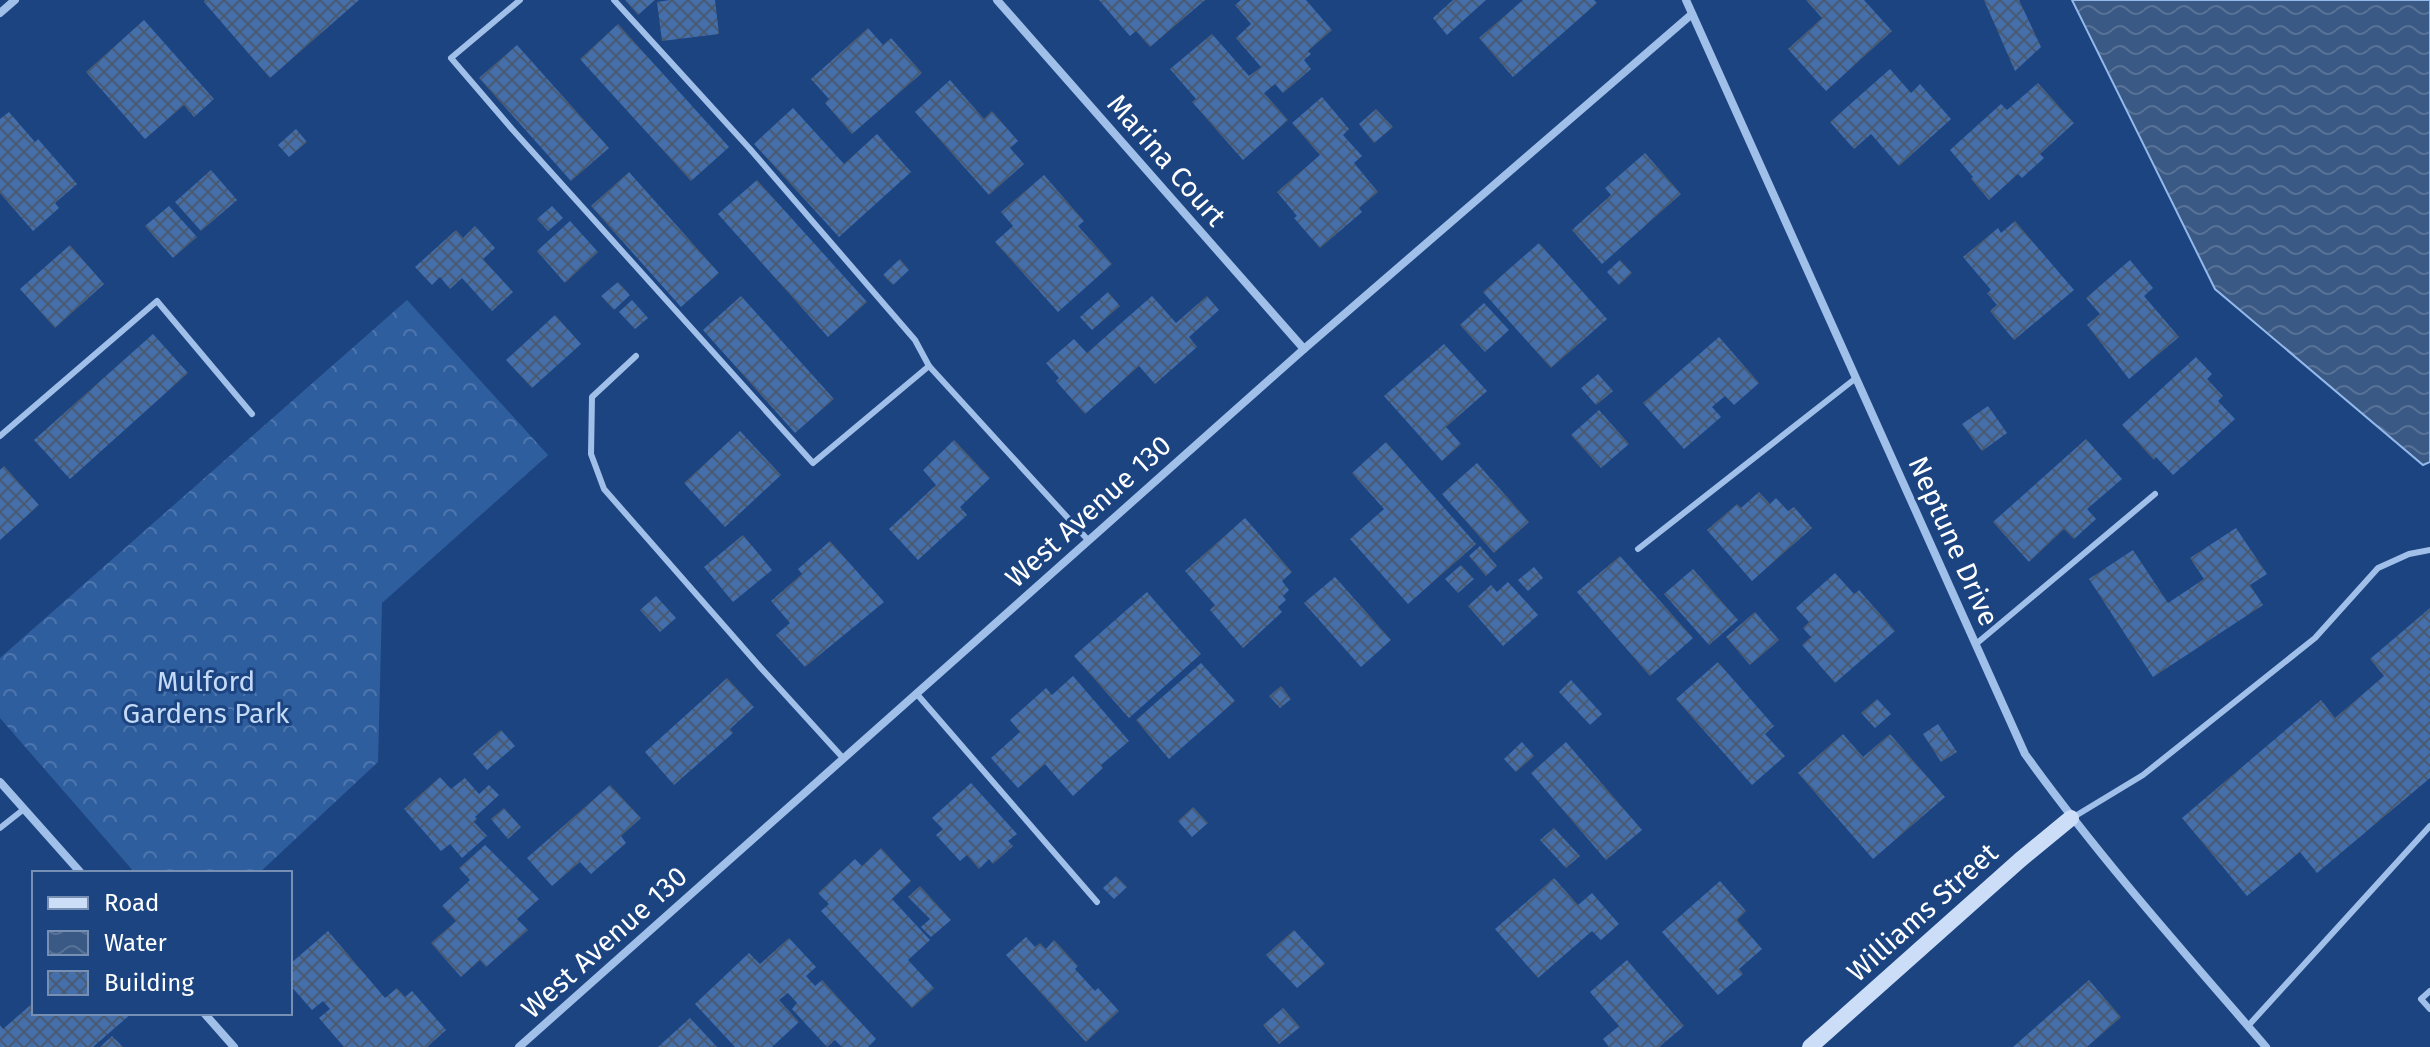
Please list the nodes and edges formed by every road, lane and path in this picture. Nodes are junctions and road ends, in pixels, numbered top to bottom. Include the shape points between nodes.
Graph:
1 (15, 0) edge
2 (520, 0) edge
3 (614, 0) edge
4 (997, 0) edge
5 (1686, 0) edge
6 (0, 13) edge
7 (1692, 14) junction
8 (1304, 349) junction
9 (636, 356) dead end
10 (929, 366) junction
11 (1856, 378) junction
12 (252, 414) dead end
13 (0, 436) edge
14 (2155, 494) dead end
15 (1088, 540) junction
16 (1638, 549) dead end
17 (2430, 550) edge
18 (1976, 644) junction
19 (916, 693) junction
20 (843, 758) junction
21 (0, 782) edge
22 (24, 809) junction
23 (2071, 818) junction
24 (2430, 826) edge
25 (0, 828) edge
26 (79, 871) edge
27 (1097, 902) dead end
28 (2430, 991) edge
29 (2430, 1009) edge
30 (206, 1015) edge
31 (2248, 1026) junction
32 (234, 1047) edge
33 (519, 1047) edge
34 (1810, 1047) edge
35 (2266, 1047) edge

1 - 6 street
2 - 10 lane via 451,58 813,463
3 - 10 lane via 915,340
4 - 8 street, Marina Court
5 - 7 street, Neptune Drive
7 - 8 street, West Avenue 130
7 - 11 street, Neptune Drive
8 - 15 street, West Avenue 130
9 - 20 lane via 592,397 591,454 604,489
10 - 15 lane
11 - 16 lane
11 - 18 street, Neptune Drive
12 - 13 lane via 157,301
14 - 18 lane
15 - 19 street, West Avenue 130
17 - 23 lane via 2378,568 2315,638 2143,775
18 - 23 street, Neptune Drive via 2025,754
19 - 20 street, West Avenue 130
19 - 27 lane
20 - 33 street, West Avenue 130
21 - 22 street
22 - 25 lane
22 - 26 street
23 - 31 street, Neptune Drive
23 - 34 street, Williams Street
24 - 31 lane
28 - 29 lane via 2421,999
30 - 32 street
31 - 35 street, Neptune Drive

